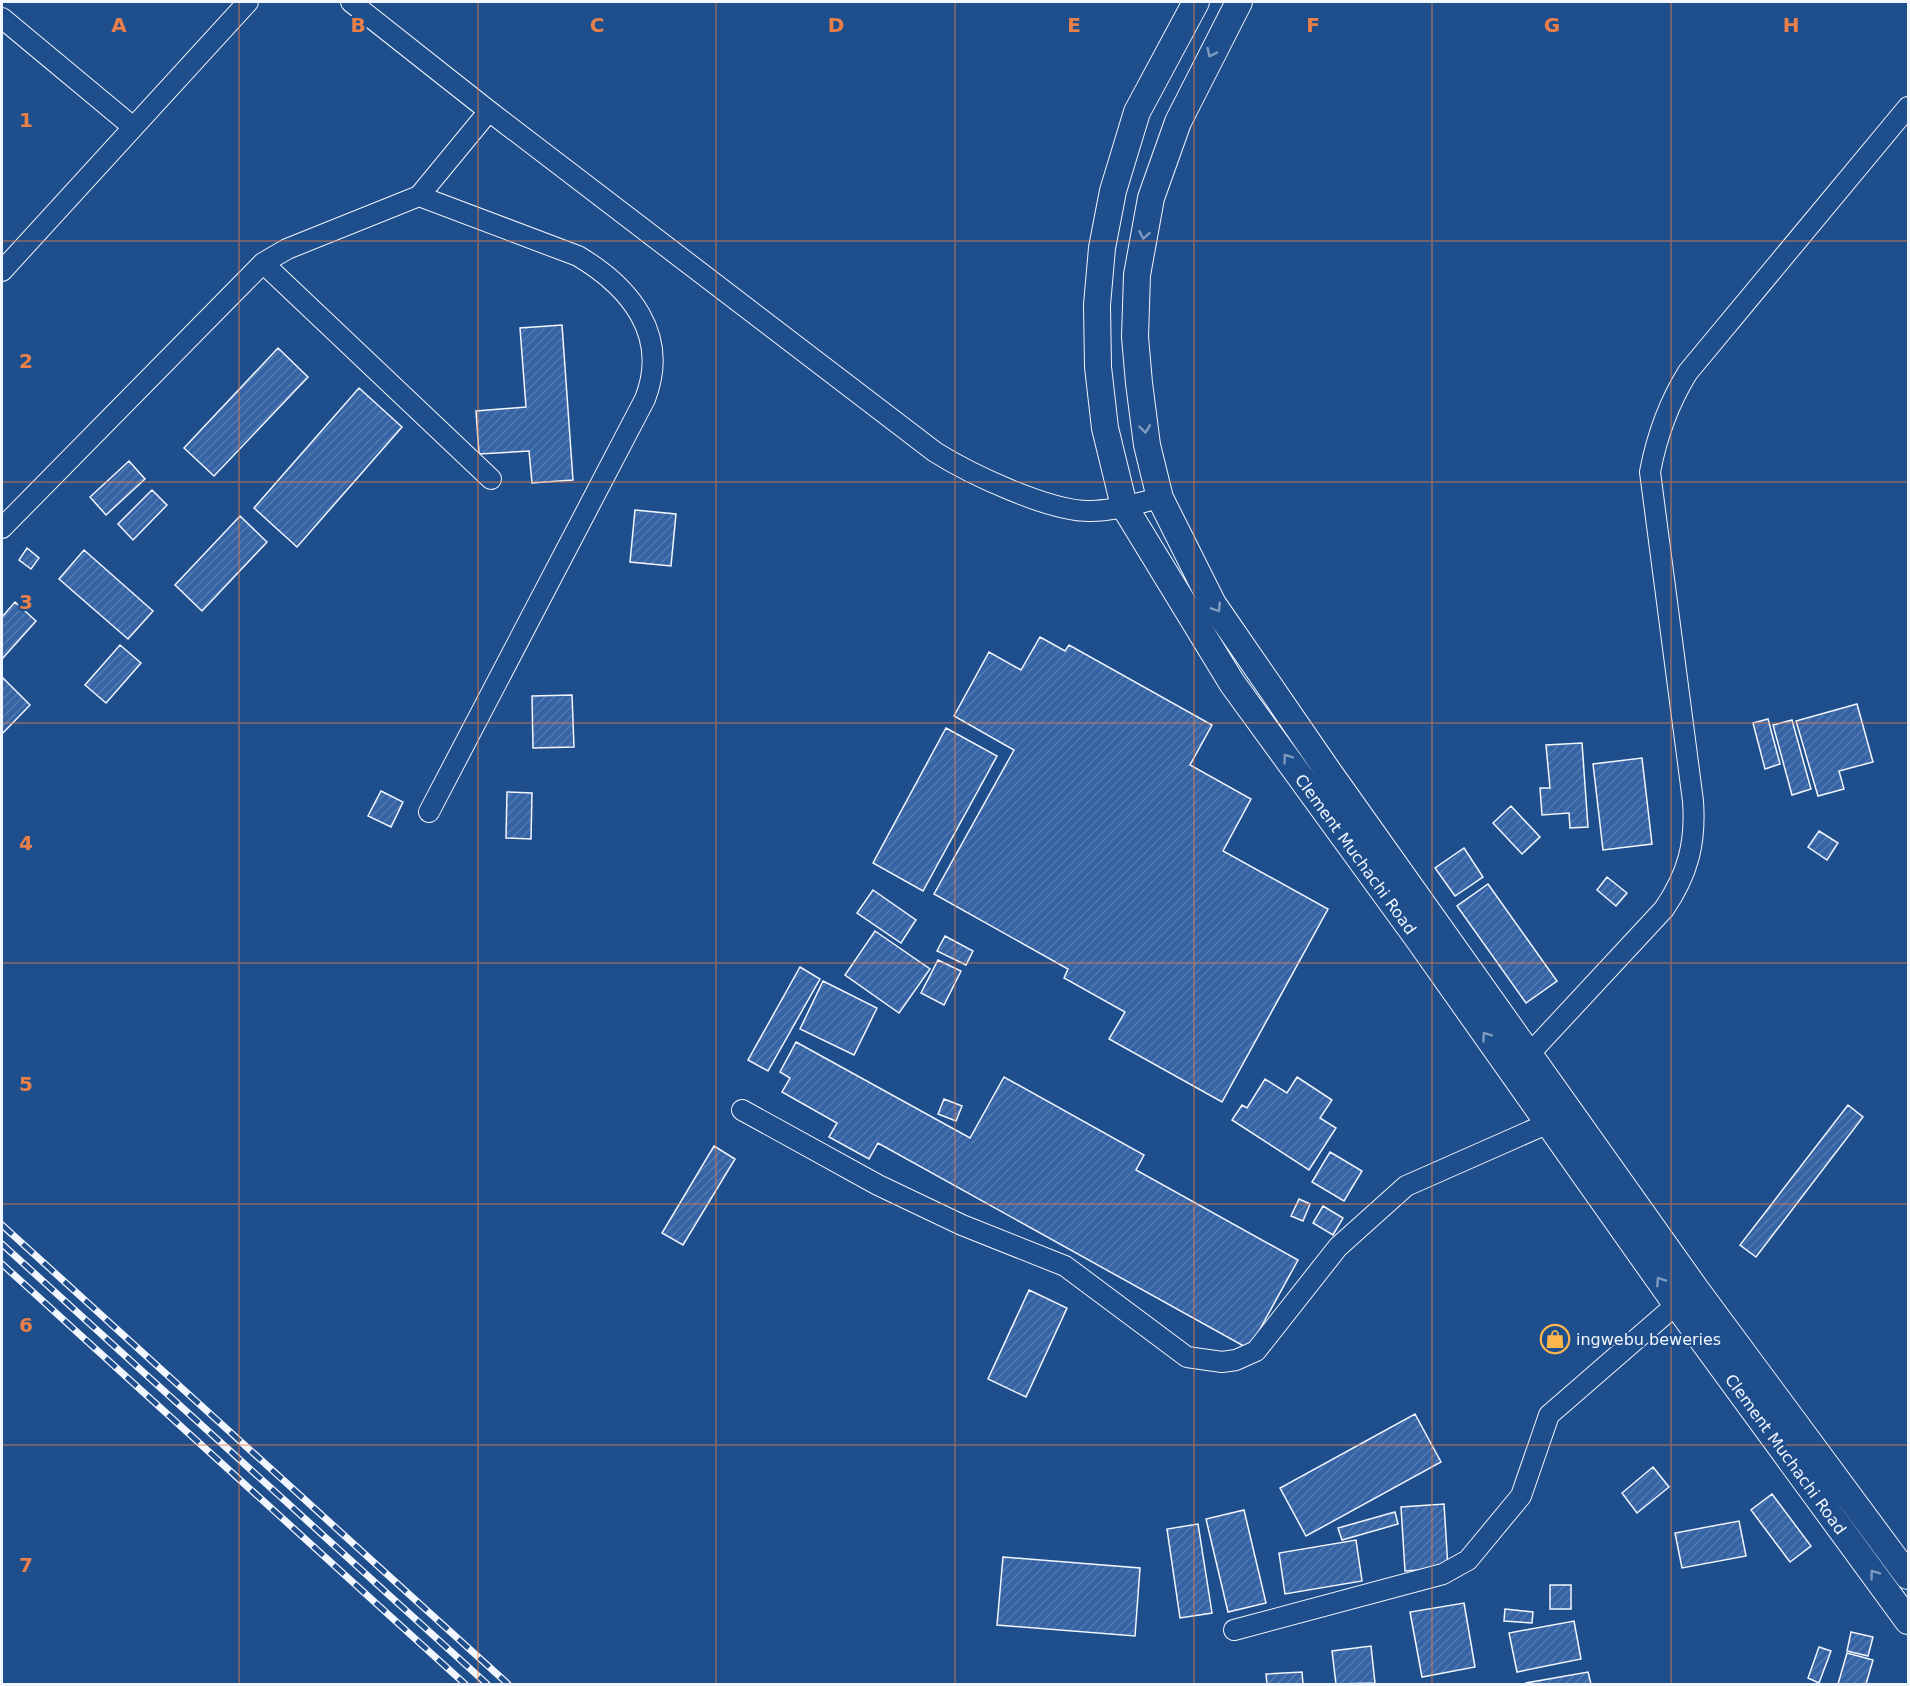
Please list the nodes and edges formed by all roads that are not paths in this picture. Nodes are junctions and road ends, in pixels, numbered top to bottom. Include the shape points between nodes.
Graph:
1 (248, 2) edge
2 (351, 2) edge
3 (1196, 2) edge
4 (1239, 2) edge
5 (2, 18) edge
6 (1908, 106) edge
7 (489, 111) junction
8 (133, 127) junction
9 (420, 196) junction
10 (263, 263) junction
11 (2, 271) edge
12 (491, 479) dead end
13 (1160, 498) junction
14 (1124, 507) junction
15 (2, 528) edge
16 (429, 812) dead end
17 (1529, 1053) junction
18 (1512, 1074) junction
19 (742, 1110) dead end
20 (1559, 1118) junction
21 (1686, 1296) junction
22 (1908, 1576) edge
23 (1908, 1621) edge
24 (1233, 1630) dead end

1 - 8 street
2 - 7 street
3 - 14 main road, Clement Muchachi Road via 1137,112 1113,191 1102,248 1097,305 1098,367 1105,428
4 -> 13 main road, Clement Muchachi Road via 1178,122 1151,198 1137,276 1135,337 1139,383 1147,445
5 - 8 street
6 - 17 street via 1688,372 1664,417 1650,472 1693,801 1695,824 1690,852 1682,883 1664,909
7 - 9 street
7 - 14 street via 943,457 967,471 1050,503 1090,512
8 - 11 street
9 - 10 street via 287,249
9 - 16 street via 578,256 602,270 620,286 645,322 652,362 645,399
10 - 12 street
10 - 15 street
13 - 14 street
13 -> 17 main road, Clement Muchachi Road via 1213,604
18 -> 14 main road, Clement Muchachi Road via 1232,683
17 - 18 street
17 - 20 main road, Clement Muchachi Road
18 - 20 main road, Clement Muchachi Road
19 - 20 street via 878,1185 962,1225 1065,1266 1187,1357 1222,1362 1256,1351 1338,1247 1406,1186
20 - 21 main road, Clement Muchachi Road
21 - 22 main road, Clement Muchachi Road
23 -> 21 main road, Clement Muchachi Road
21 - 24 street via 1548,1415 1521,1496 1468,1560 1443,1574

